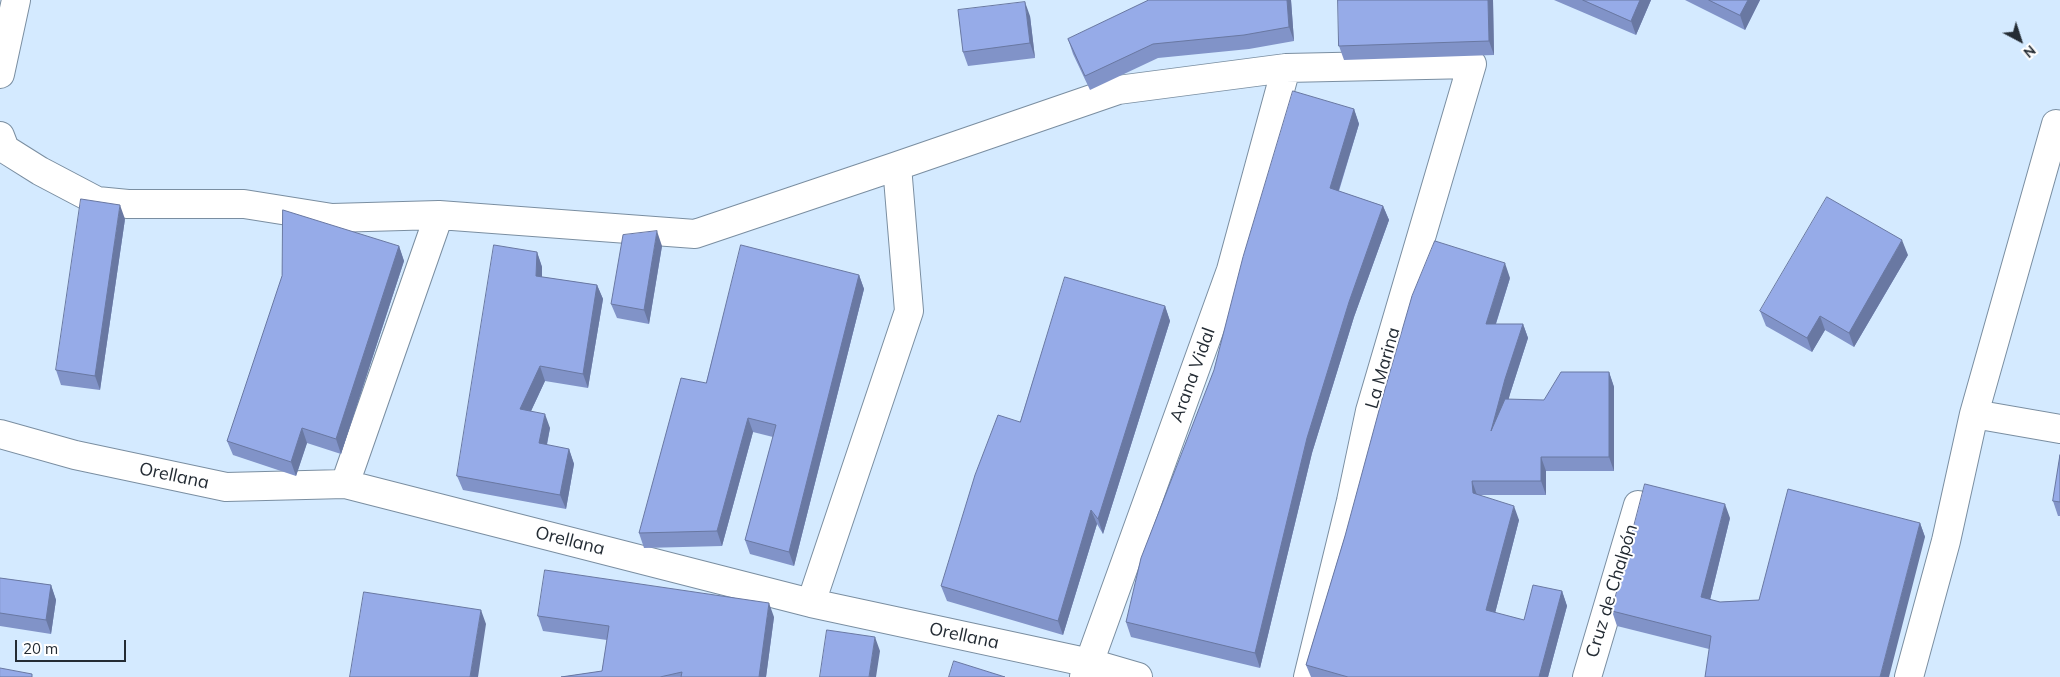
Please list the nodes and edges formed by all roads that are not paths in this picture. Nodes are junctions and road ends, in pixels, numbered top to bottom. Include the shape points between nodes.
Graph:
1 (16, 0) edge
2 (1286, 68) junction
3 (0, 74) edge
4 (2056, 124) dead end
5 (0, 136) edge
6 (897, 166) junction
7 (439, 215) junction
8 (1974, 414) junction
9 (2060, 429) edge
10 (0, 434) edge
11 (345, 484) junction
12 (1638, 505) edge
13 (811, 603) junction
14 (1087, 670) edge
15 (1138, 677) edge
16 (1308, 677) edge
17 (1587, 677) edge
18 (1909, 677) edge

1 - 3 street
2 - 6 street via 1118,90
2 - 14 street, Arana Vidal via 1231,270
2 - 16 street, La Marina via 1472,64 1370,410
4 - 8 street
5 - 7 street via 5,149 97,201 244,204 332,218
6 - 7 street via 695,234
6 - 13 street via 909,311
7 - 11 street
8 - 9 street
8 - 18 street via 1946,541
10 - 11 street, Orellana via 75,455 226,487
11 - 13 street, Orellana
12 - 17 street, Cruz de Chalpón
13 - 14 street, Orellana
14 - 15 street, Orellana

